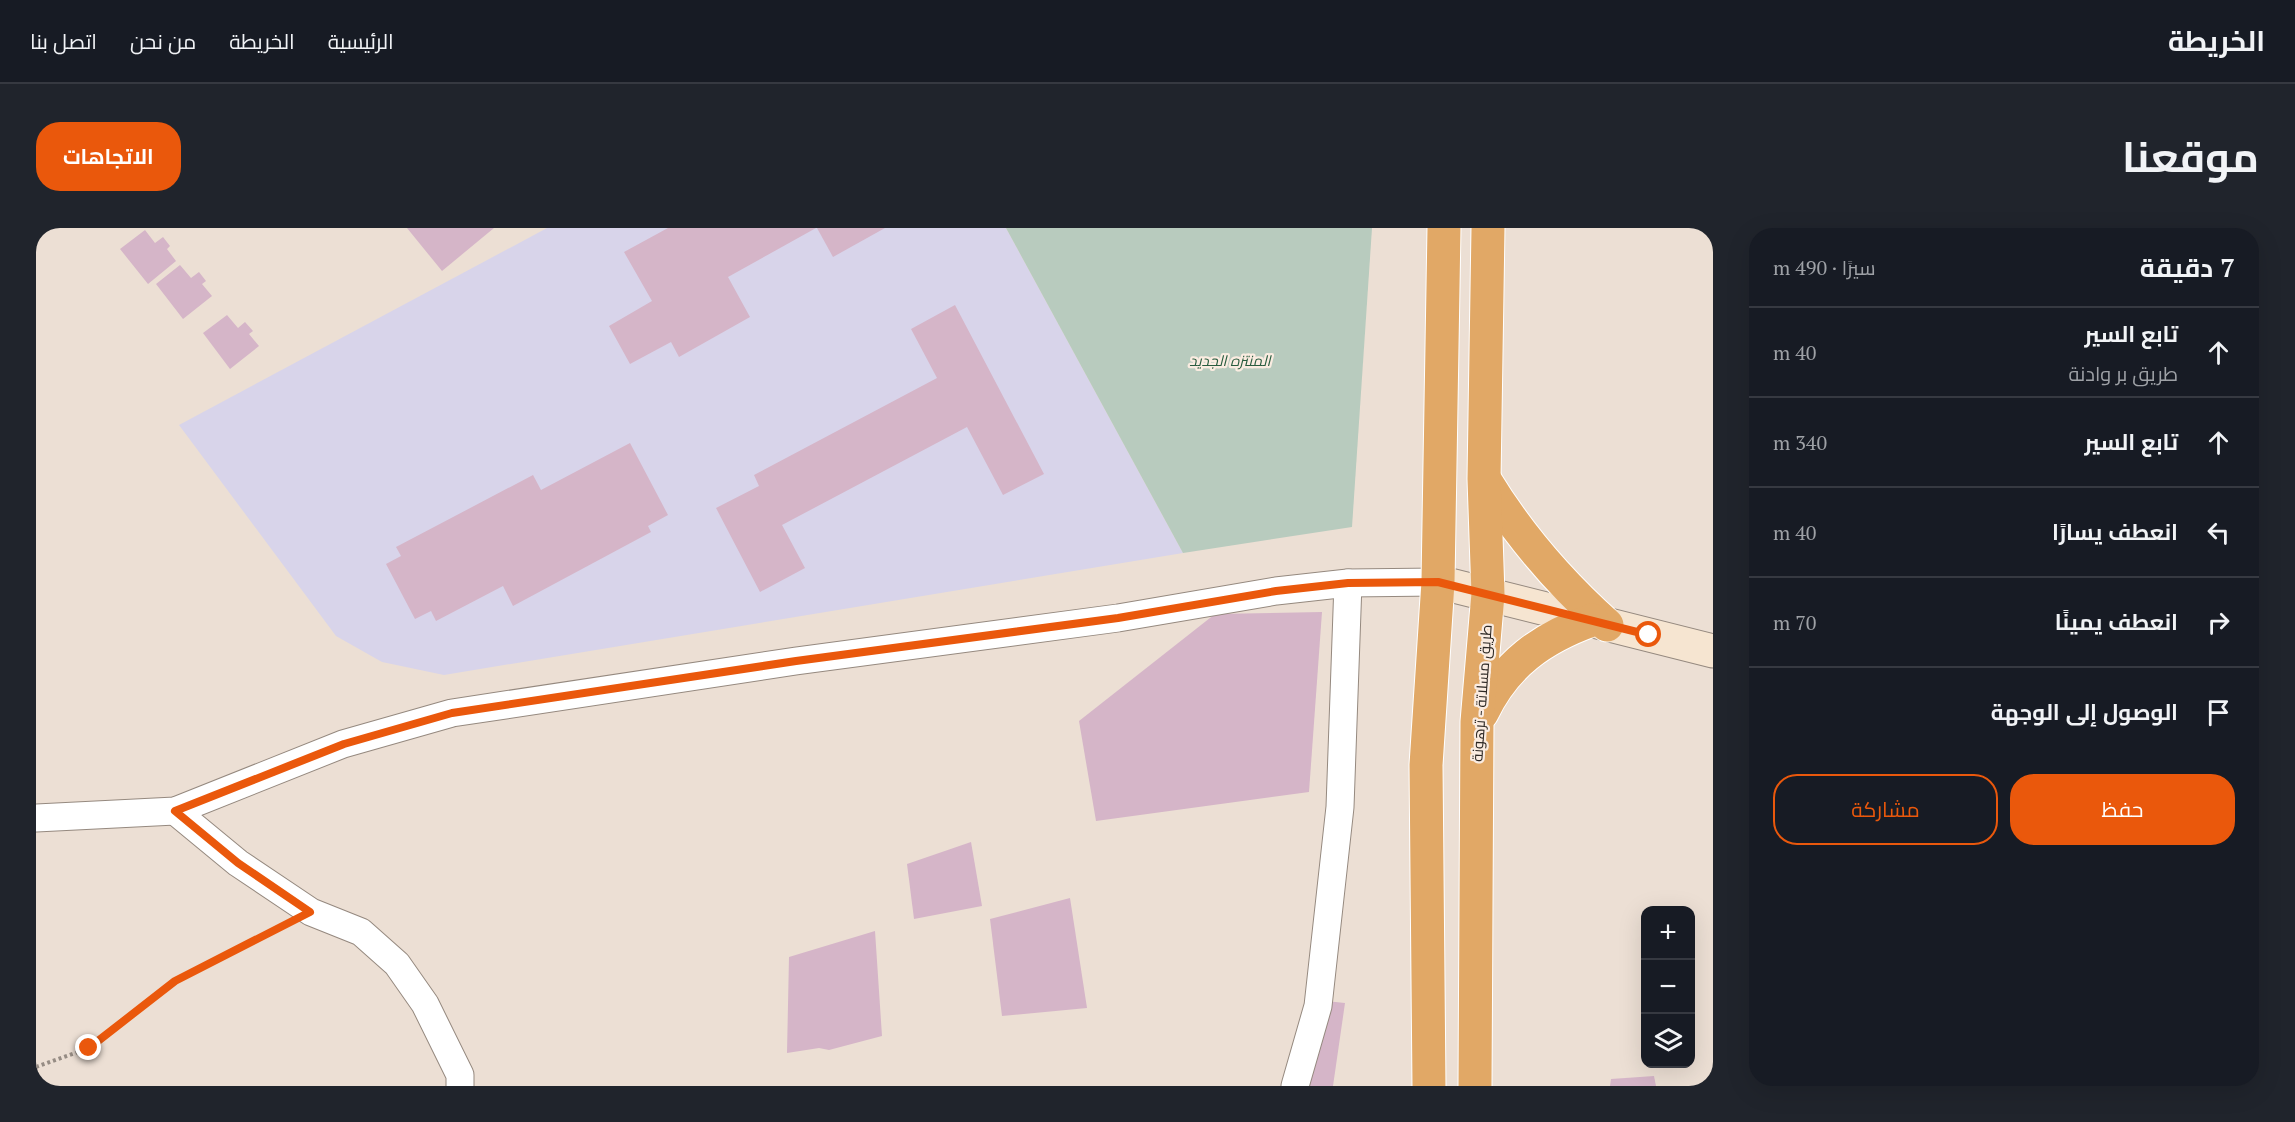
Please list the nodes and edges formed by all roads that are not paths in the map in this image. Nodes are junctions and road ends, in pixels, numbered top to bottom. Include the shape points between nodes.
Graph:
1 (1444, 228) edge
2 (1488, 228) edge
3 (1485, 479) junction
4 (1438, 582) junction
5 (1348, 583) junction
6 (1488, 594) junction
7 (1599, 622) junction
8 (1713, 651) edge
9 (1478, 722) junction
10 (175, 811) junction
11 (36, 818) edge
12 (460, 1086) edge
13 (1295, 1086) edge
14 (1429, 1086) edge
15 (1475, 1086) edge

1 - 4 highway
2 - 3 highway, طريق مسلاتة - ترهونة
3 - 6 highway, طريق مسلاتة - ترهونة
3 - 7 highway via 1509,520 1539,558
4 - 5 street
4 - 6 street
4 - 14 highway via 1426,765
5 - 10 street via 452,713 344,744
5 - 13 street via 1340,807 1318,1006
6 - 7 street
6 - 9 highway, طريق مسلاتة - ترهونة
7 - 8 street
7 - 9 highway via 1562,631 1526,654 1491,694
9 - 15 highway, طريق مسلاتة - ترهونة
10 - 11 street
10 - 12 street via 238,863 310,912 361,932 397,964 425,1004 460,1075

